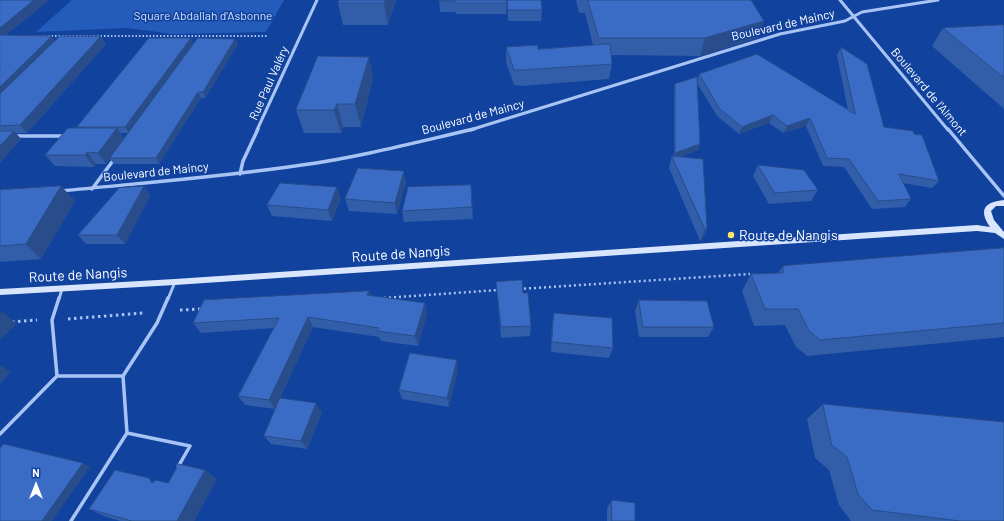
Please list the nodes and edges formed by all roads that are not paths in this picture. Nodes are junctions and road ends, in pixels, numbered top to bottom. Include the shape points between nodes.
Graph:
1 (317, 0) edge
2 (840, 0) edge
3 (938, 0) edge
4 (854, 16) junction
5 (8, 136) edge
6 (69, 136) edge
7 (118, 154) edge
8 (240, 174) junction
9 (91, 189) junction
10 (53, 192) edge
11 (1004, 196) edge
12 (1004, 203) edge
13 (996, 230) junction
14 (1004, 236) edge
15 (175, 282) junction
16 (62, 289) junction
17 (0, 292) edge
18 (57, 376) junction
19 (123, 376) junction
20 (127, 433) junction
21 (0, 434) edge
22 (176, 470) edge
23 (71, 521) edge

1 - 8 street, Rue Paul Valéry via 243,161
2 - 4 street, Boulevard de l'Almont
3 - 4 street, Boulevard de Maincy via 862,12
4 - 8 street, Boulevard de Maincy via 845,21 780,34 735,47 476,128 343,158
4 - 11 street, Boulevard de l'Almont
5 - 6 street
7 - 9 street
8 - 9 street, Boulevard de Maincy
9 - 10 street, Boulevard de Maincy
12 - 13 main road via 993,205 988,210 987,215
13 - 14 main road
13 - 15 main road, Route de Nangis via 977,228
15 - 16 main road, Route de Nangis
15 - 19 lane via 158,323
16 - 17 main road, Route de Nangis
16 - 18 lane via 52,320
18 - 19 lane
18 - 21 lane
19 - 20 lane
20 - 22 lane via 190,446
20 - 23 lane

